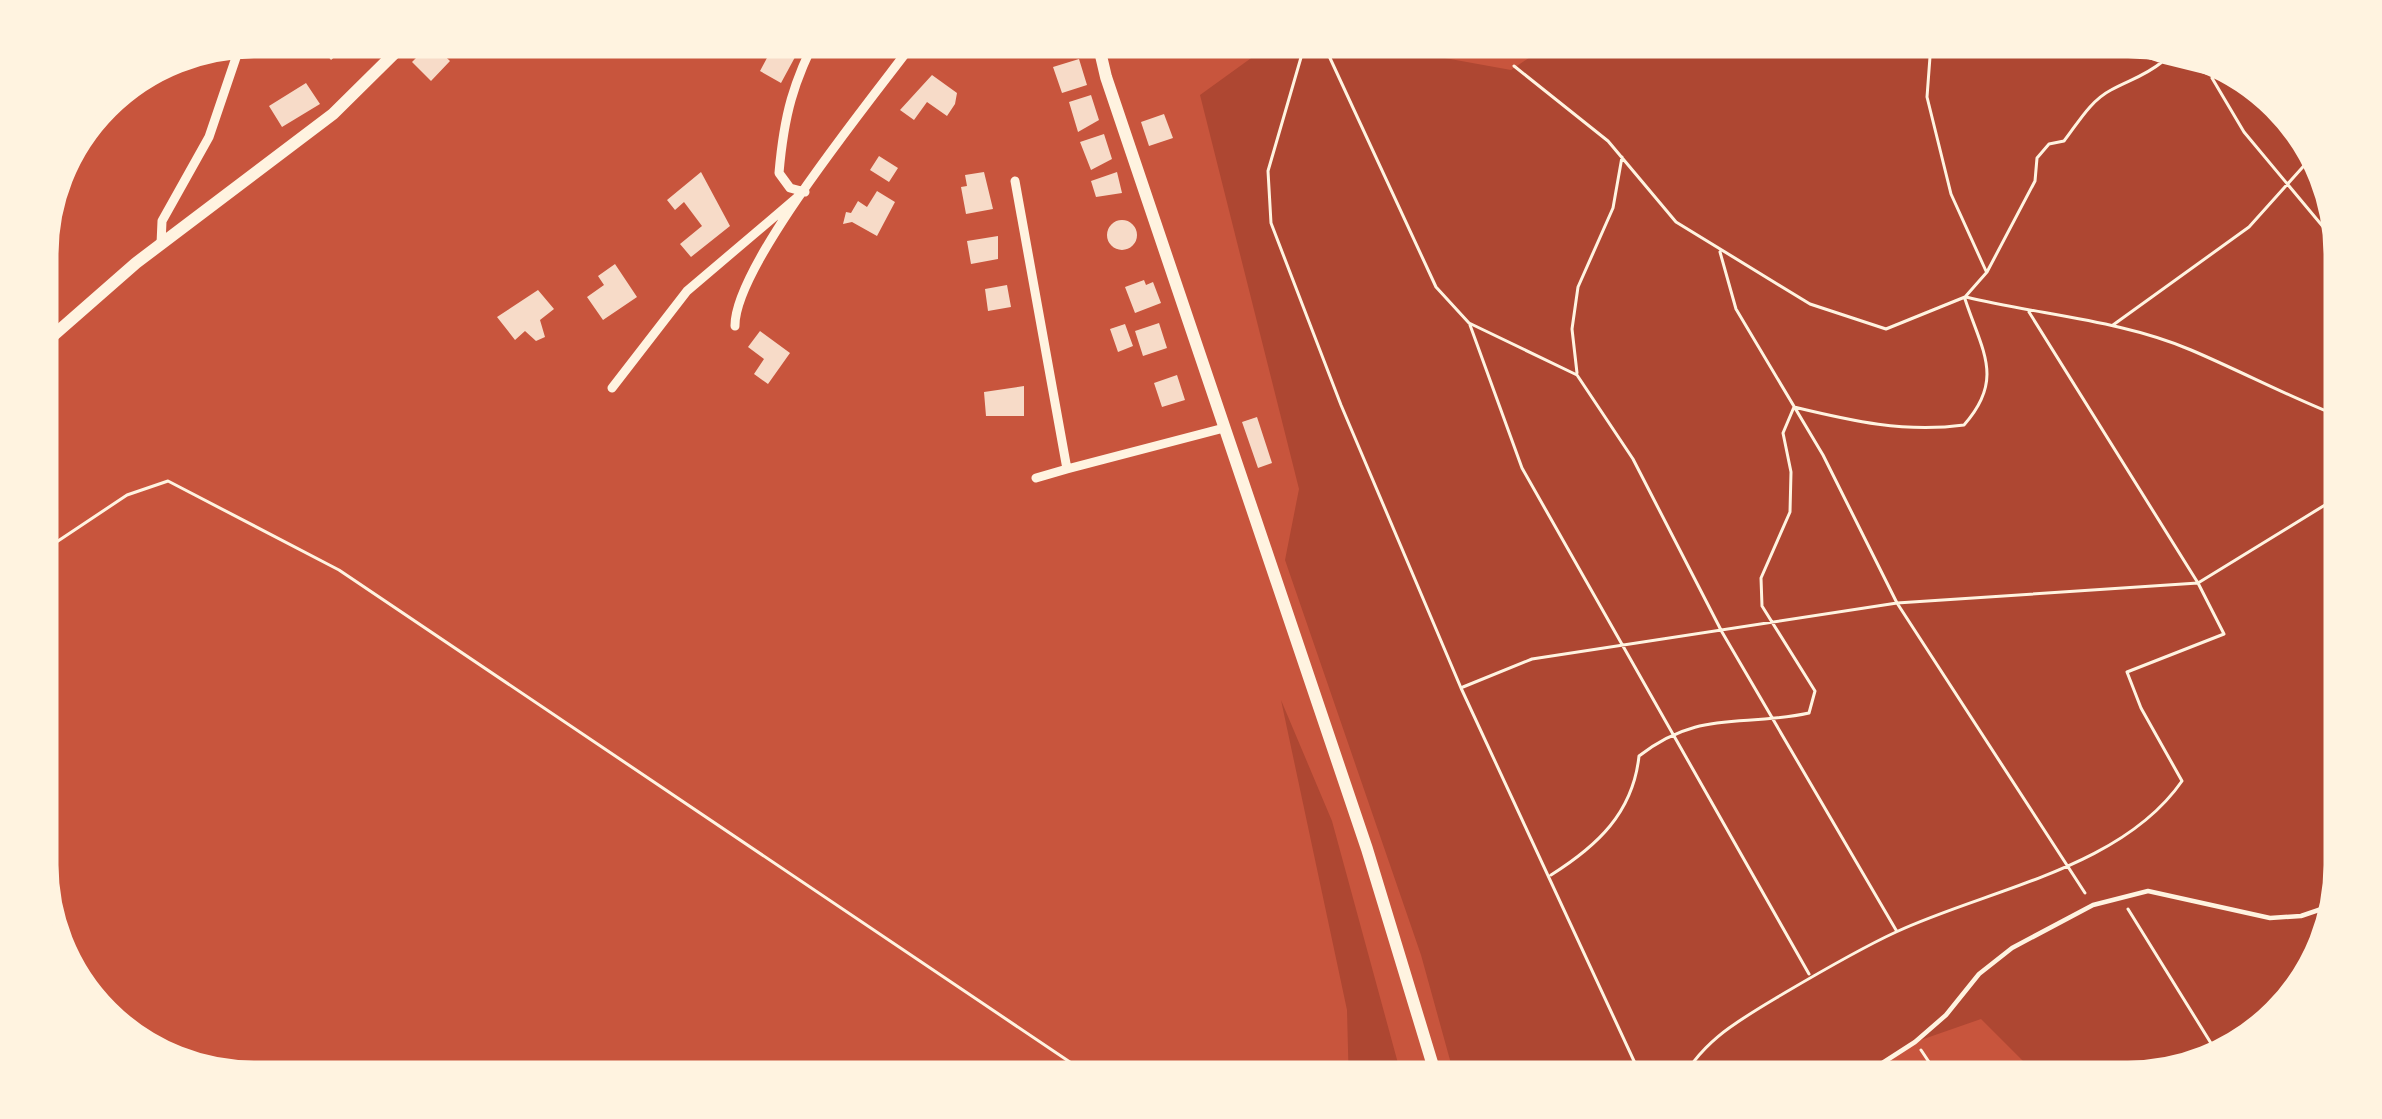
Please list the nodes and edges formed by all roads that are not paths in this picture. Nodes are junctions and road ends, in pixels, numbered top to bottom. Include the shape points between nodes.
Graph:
1 (396, 51) edge
2 (809, 51) edge
3 (908, 51) edge
4 (1102, 51) edge
5 (238, 53) edge
6 (1015, 182) dead end
7 (805, 192) junction
8 (156, 248) junction
9 (735, 326) dead end
10 (51, 334) edge
11 (612, 388) dead end
12 (1224, 428) junction
13 (1067, 470) junction
14 (1036, 478) dead end
15 (2326, 907) edge
16 (1434, 1068) edge
17 (1875, 1068) edge

1 - 8 street via 307,136
2 - 7 street via 790,88 779,173
3 - 7 street
4 - 12 street
5 - 8 street via 209,137 162,221
6 - 13 street
7 - 9 street via 735,304
7 - 11 street via 687,291
8 - 10 street
12 - 13 street
12 - 16 street
13 - 14 street
15 - 17 lane via 2270,918 2147,890 2093,905 2012,948 1916,1042

